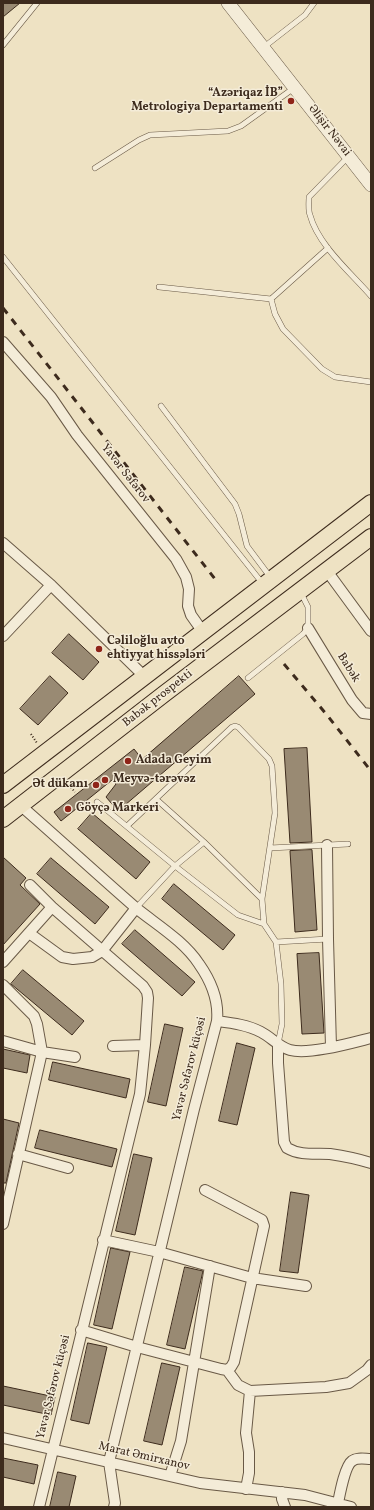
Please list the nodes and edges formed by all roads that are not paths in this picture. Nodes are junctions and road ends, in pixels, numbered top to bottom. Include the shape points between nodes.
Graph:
1 (37, 3) edge
2 (228, 3) edge
3 (314, 3) edge
4 (3, 45) edge
5 (263, 47) junction
6 (295, 87) junction
7 (349, 156) junction
8 (95, 168) dead end
9 (371, 185) edge
10 (328, 248) junction
11 (3, 257) edge
12 (158, 287) dead end
13 (371, 296) edge
14 (271, 299) junction
15 (3, 342) edge
16 (371, 382) edge
17 (161, 406) dead end
18 (371, 503) edge
19 (371, 537) edge
20 (3, 543) edge
21 (326, 570) junction
22 (268, 582) junction
23 (51, 585) junction
24 (300, 590) junction
25 (308, 628) junction
26 (371, 631) edge
27 (203, 632) junction
28 (3, 636) edge
29 (145, 677) junction
30 (248, 678) dead end
31 (371, 714) edge
32 (3, 785) edge
33 (156, 799) junction
34 (97, 802) dead end
35 (20, 805) junction
36 (3, 819) edge
37 (127, 826) junction
38 (204, 842) junction
39 (348, 844) dead end
40 (327, 845) junction
41 (270, 848) junction
42 (174, 866) junction
43 (30, 885) dead end
44 (262, 899) junction
45 (52, 907) junction
46 (136, 908) junction
47 (264, 924) junction
48 (29, 933) junction
49 (328, 939) junction
50 (276, 942) junction
51 (102, 951) junction
52 (3, 962) edge
53 (3, 985) edge
54 (217, 1021) junction
55 (371, 1038) edge
56 (3, 1041) edge
57 (278, 1044) junction
58 (145, 1045) junction
59 (113, 1046) dead end
60 (331, 1047) junction
61 (42, 1052) junction
62 (75, 1057) dead end
63 (18, 1154) junction
64 (371, 1164) edge
65 (68, 1168) dead end
66 (204, 1190) dead end
67 (5, 1209) edge
68 (3, 1224) edge
69 (103, 1240) junction
70 (159, 1252) junction
71 (210, 1266) junction
72 (252, 1278) junction
73 (306, 1286) dead end
74 (81, 1330) junction
75 (137, 1347) junction
76 (195, 1362) junction
77 (371, 1365) edge
78 (227, 1370) junction
79 (250, 1391) junction
80 (3, 1438) edge
81 (52, 1449) junction
82 (371, 1459) edge
83 (109, 1462) junction
84 (170, 1476) junction
85 (246, 1489) junction
86 (282, 1492) junction
87 (338, 1503) junction
88 (39, 1507) edge
89 (114, 1507) edge
90 (286, 1507) edge
91 (351, 1507) edge

1 - 4 lane
2 - 5 street, Əlişir Nəvai
3 - 5 lane via 305,15
5 - 6 street, Əlişir Nəvai
6 - 7 street, Əlişir Nəvai
6 - 8 lane via 241,126 228,131 150,135
7 - 9 street, Əlişir Nəvai
7 - 10 lane via 309,197 309,214
10 - 13 lane
10 - 14 lane
11 - 22 lane
12 - 14 lane
14 - 16 lane via 283,329 322,369 335,377
15 - 27 street, Yavər Səfərov via 51,398 176,559 186,577 191,615
17 - 22 lane via 234,504 247,546
18 - 22 main road, Babək prospekti
19 - 21 main road, Babək prospekti
20 - 23 street
21 - 24 main road, Babək prospekti
21 - 26 street
22 - 27 main road, Babək prospekti
23 - 28 street
23 - 29 street
24 - 25 lane via 308,607
24 - 35 main road, Babək prospekti
25 - 30 lane
25 - 31 street, Babək via 352,700 363,712
27 - 29 main road, Babək prospekti
29 - 32 main road, Babək prospekti
33 - 37 lane
33 - 38 lane
33 - 41 lane via 232,727 238,727 269,759 272,766 275,813
34 - 37 lane
35 - 36 main road, Babək prospekti
35 - 46 street, Yavər Səfərov küçəsi
37 - 42 lane
38 - 42 lane
38 - 44 lane
39 - 40 lane
40 - 41 lane
40 - 49 street
41 - 44 lane
42 - 46 lane
42 - 47 lane via 238,915
43 - 45 street, Yavər Səfərov küçəsi
44 - 47 lane
45 - 48 street
45 - 51 street, Yavər Səfərov küçəsi
46 - 51 street
46 - 54 street, Yavər Səfərov küçəsi via 181,944 198,963 215,997
47 - 50 lane
48 - 51 street via 62,957 92,957
48 - 52 street
49 - 50 lane
49 - 60 street
50 - 57 lane via 282,1024
51 - 58 street, Yavər Səfərov küçəsi via 147,992
53 - 61 street via 34,1016
54 - 57 street via 250,1027
54 - 70 street, Yavər Səfərov küçəsi
55 - 60 street
56 - 61 street
57 - 60 street via 289,1050 301,1051
57 - 64 street via 284,1142 287,1148 302,1154 330,1154
58 - 59 street
58 - 69 street, Yavər Səfərov küçəsi via 140,1094
61 - 62 street
61 - 63 street
63 - 65 street
63 - 67 street
66 - 72 street via 262,1220 264,1226
67 - 68 street
69 - 70 street
69 - 74 street, Yavər Səfərov küçəsi
70 - 71 street
70 - 75 street, Yavər Səfərov küçəsi
71 - 72 street
71 - 76 street
72 - 73 street
72 - 78 street via 234,1362
74 - 75 street, Yavər Səfərov küçəsi
74 - 81 street, Yavər Səfərov küçəsi
75 - 76 street, Yavər Səfərov küçəsi
75 - 83 street, Yavər Səfərov küçəsi
76 - 78 street, Yavər Səfərov küçəsi
76 - 84 street via 181,1441
77 - 79 street via 349,1383 326,1387
78 - 79 street via 238,1385
79 - 85 street via 246,1433 249,1473
80 - 81 street, Marat Əmirxanov
81 - 83 street, Marat Əmirxanov
81 - 88 street, Yavər Səfərov küçəsi
82 - 87 street via 351,1461
83 - 84 street, Marat Əmirxanov
83 - 89 street, Yavər Səfərov küçəsi
84 - 85 street, Marat Əmirxanov
85 - 86 street, Marat Əmirxanov
86 - 87 street, Marat Əmirxanov
86 - 90 street
87 - 91 street, Marat Əmirxanov

